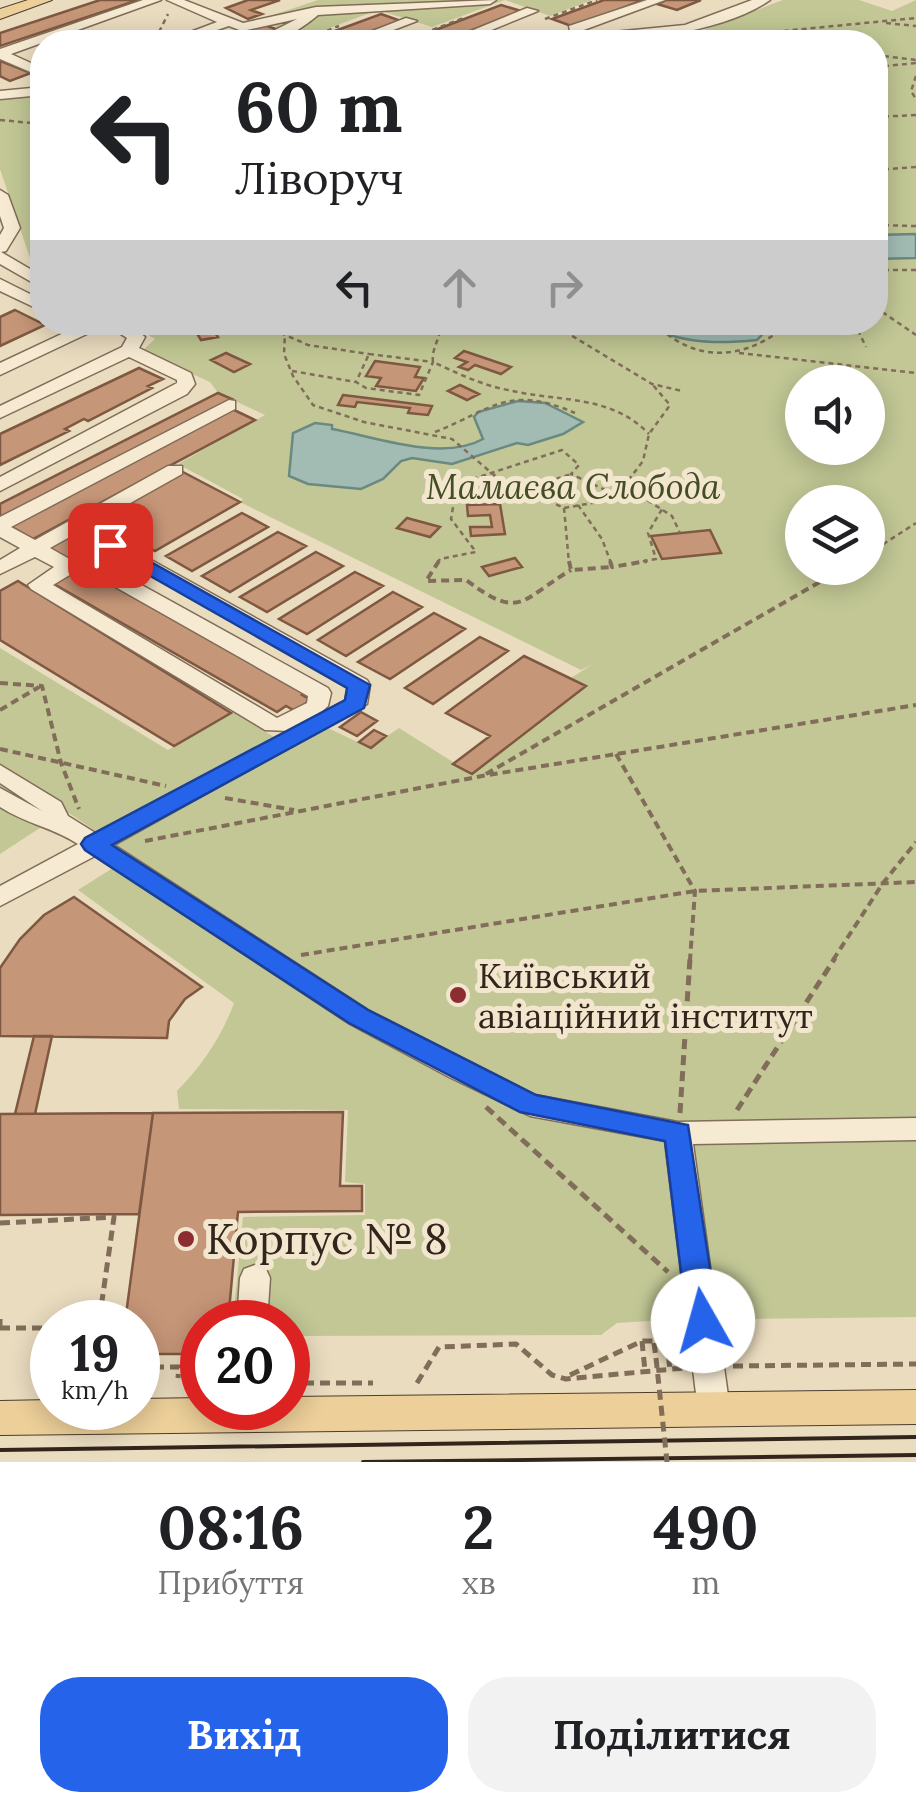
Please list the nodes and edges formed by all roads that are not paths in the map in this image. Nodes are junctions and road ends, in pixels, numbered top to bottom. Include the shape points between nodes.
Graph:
1 (44, 0) edge
2 (155, 0) edge
3 (490, 0) edge
4 (649, 0) edge
5 (659, 0) edge
6 (764, 0) edge
7 (173, 4) edge
8 (316, 11) junction
9 (532, 11) dead end
10 (0, 14) edge
11 (229, 22) junction
12 (406, 23) road end
13 (67, 30) edge
14 (200, 30) edge
15 (291, 30) edge
16 (386, 30) edge
17 (482, 30) edge
18 (585, 30) edge
19 (665, 30) edge
20 (30, 43) edge
21 (0, 53) edge
22 (30, 67) edge
23 (30, 92) edge
24 (0, 95) edge
25 (0, 195) edge
26 (0, 248) edge
27 (0, 256) edge
28 (30, 276) edge
29 (0, 284) edge
30 (30, 296) edge
31 (30, 299) edge
32 (0, 308) edge
33 (61, 335) edge
34 (133, 335) edge
35 (129, 350) junction
36 (0, 370) edge
37 (229, 406) dead end
38 (0, 413) edge
39 (175, 470) dead end
40 (0, 484) edge
41 (0, 527) edge
42 (110, 545) dead end
43 (35, 548) junction
44 (0, 568) edge
45 (69, 568) junction
46 (0, 772) edge
47 (0, 796) edge
48 (58, 820) junction
49 (93, 844) junction
50 (0, 897) edge
51 (916, 1129) edge
52 (678, 1133) junction
53 (255, 1278) dead end
54 (254, 1300) edge
55 (916, 1407) edge
56 (714, 1410) junction
57 (310, 1411) edge
58 (180, 1413) edge
59 (0, 1418) edge

1 - 10 main road
2 - 13 street
3 - 8 street
4 - 5 street
4 - 18 street
6 - 19 street via 687,29
7 - 11 street
8 - 11 street via 242,27
8 - 15 street
9 - 17 street
11 - 14 street
12 - 16 street
20 - 21 street
21 - 22 street
23 - 24 street
25 - 26 street via 12,228
27 - 28 street
29 - 30 street
31 - 32 street
33 - 36 street
34 - 35 street
35 - 38 street
35 - 40 street via 186,384
37 - 41 street
39 - 43 street
41 - 43 street
42 - 49 street via 359,685 356,704
43 - 44 street
43 - 45 street
45 - 45 street via 92,566 320,693 317,706 288,724 273,724 38,585
46 - 48 street via 53,807
47 - 48 street via 33,818
48 - 49 street
49 - 50 street
49 - 52 street via 359,1016 530,1105
51 - 52 street
52 - 56 street
53 - 54 street
55 - 56 main road
56 - 57 main road
58 - 59 main road

